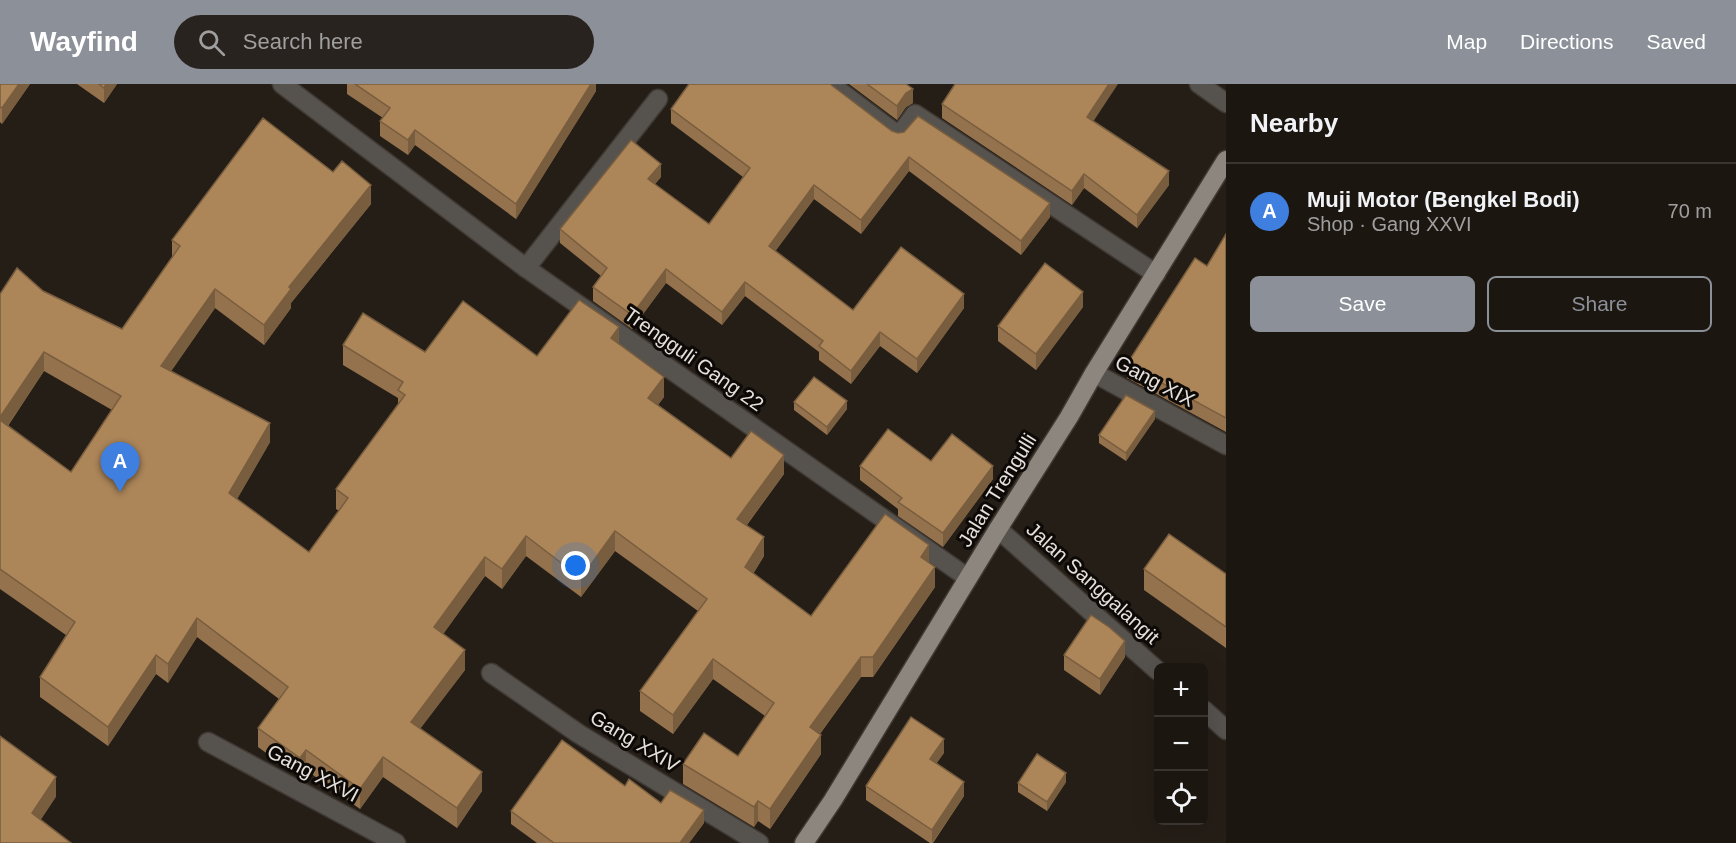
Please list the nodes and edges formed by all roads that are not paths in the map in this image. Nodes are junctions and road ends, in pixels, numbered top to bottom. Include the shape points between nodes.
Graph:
1 (282, 84) edge
2 (830, 84) edge
3 (1199, 84) edge
4 (658, 99) dead end
5 (1226, 103) edge
6 (1226, 160) edge
7 (526, 268) junction
8 (1155, 274) junction
9 (1094, 373) junction
10 (1226, 445) edge
11 (998, 529) junction
12 (968, 578) junction
13 (1154, 667) edge
14 (491, 672) dead end
15 (1208, 715) edge
16 (1226, 730) edge
17 (208, 742) dead end
18 (396, 843) edge
19 (759, 843) edge
20 (804, 843) edge

1 - 7 street, Trengguli Gang 22
2 - 8 street via 899,136 915,114
3 - 5 street
4 - 7 street
6 - 8 main road, Jalan Trengulli
7 - 12 street, Trengguli Gang 22
8 - 9 main road, Jalan Trengulli
9 - 10 street, Gang XIX
9 - 11 main road, Jalan Trengulli
11 - 12 main road, Jalan Trengulli
11 - 13 street, Jalan Sanggalangit
12 - 20 main road, Jalan Trengulli
14 - 19 street, Gang XXIV via 579,734
15 - 16 street
17 - 18 street, Gang XXVI

